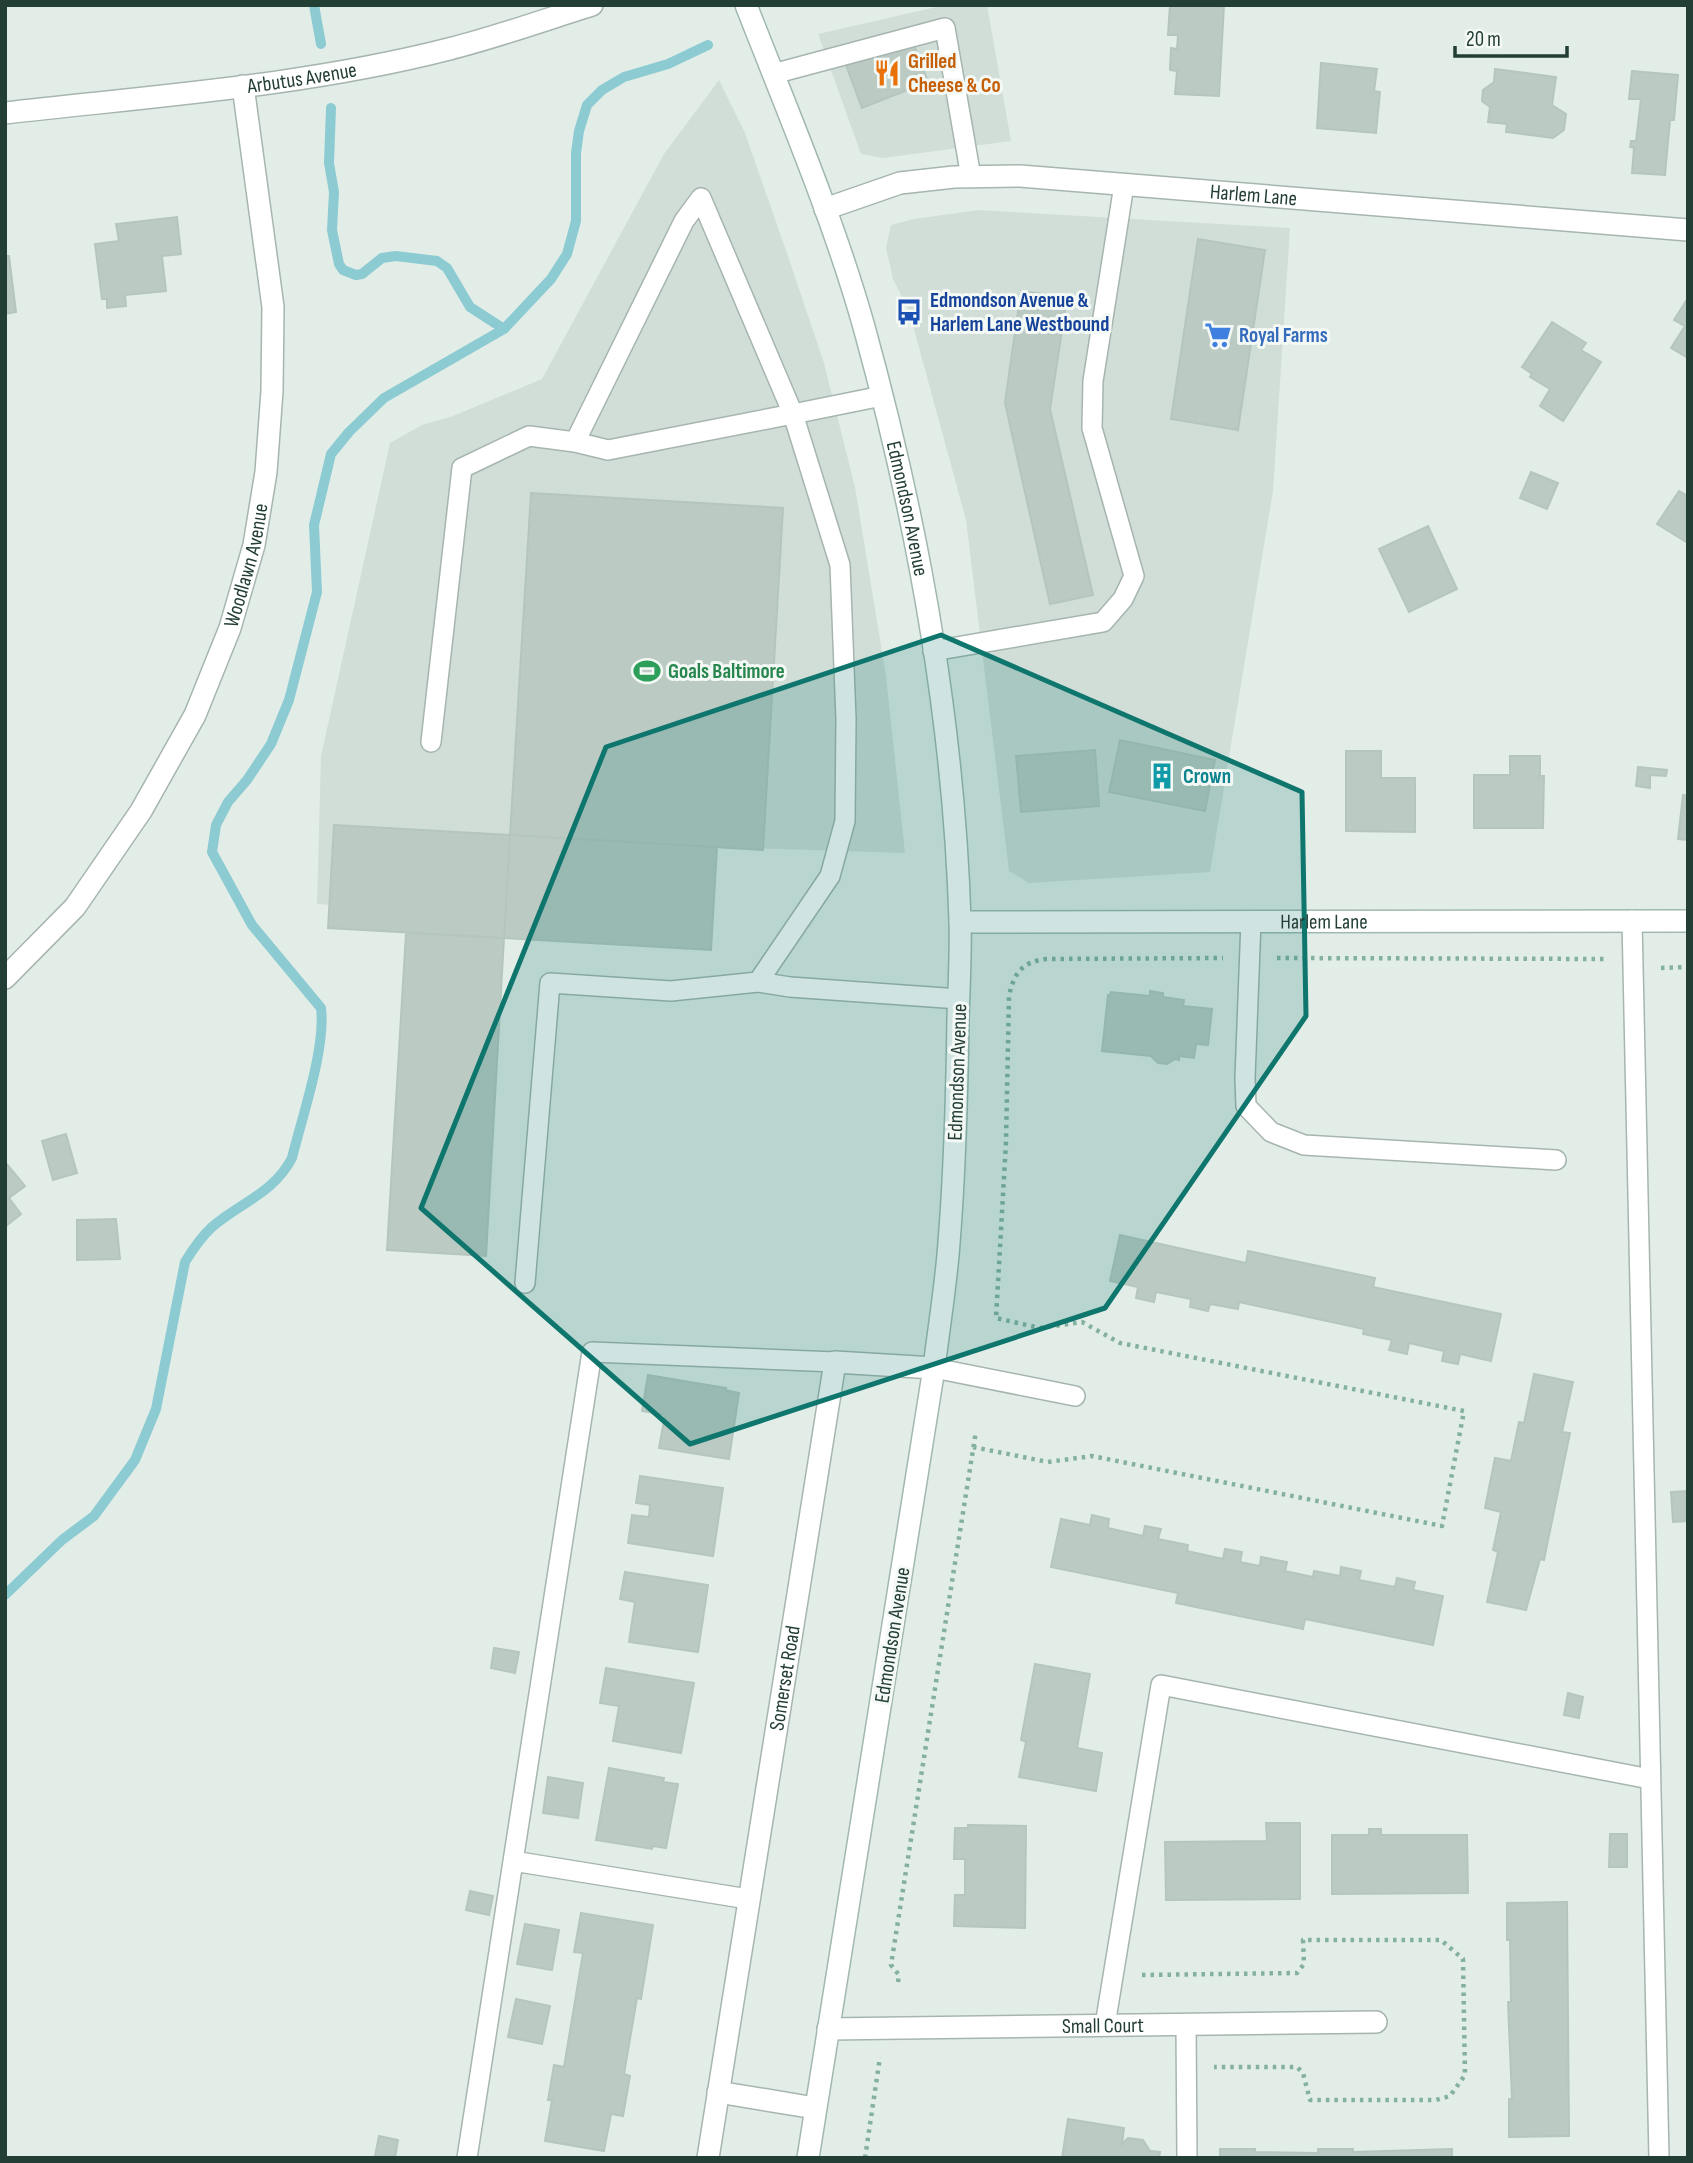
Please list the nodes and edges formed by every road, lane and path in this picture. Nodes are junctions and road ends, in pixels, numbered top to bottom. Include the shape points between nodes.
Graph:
1 (592, 5) edge
2 (746, 5) edge
3 (773, 74) junction
4 (243, 86) junction
5 (5, 113) edge
6 (971, 177) junction
7 (1124, 184) junction
8 (825, 209) junction
9 (1688, 230) edge
10 (882, 396) junction
11 (793, 414) junction
12 (575, 442) junction
13 (933, 652) junction
14 (431, 742) dead end
15 (1632, 920) junction
16 (1251, 921) junction
17 (1688, 921) edge
18 (960, 922) junction
19 (1250, 958) junction
20 (1633, 959) junction
21 (5, 978) edge
22 (758, 982) junction
23 (959, 999) junction
24 (1556, 1160) dead end
25 (525, 1283) dead end
26 (835, 1362) junction
27 (934, 1368) junction
28 (1075, 1396) dead end
29 (976, 1431) dead end
30 (973, 1447) junction
31 (1650, 1779) junction
32 (513, 1861) junction
33 (748, 1899) junction
34 (1114, 1974) junction
35 (898, 1982) dead end
36 (1376, 2022) dead end
37 (1186, 2024) junction
38 (1105, 2025) junction
39 (828, 2029) junction
40 (880, 2057) dead end
41 (1186, 2068) junction
42 (718, 2092) junction
43 (816, 2108) junction
44 (467, 2158) edge
45 (708, 2158) edge
46 (808, 2158) edge
47 (865, 2158) edge
48 (1187, 2158) edge
49 (1659, 2158) edge

1 - 4 street, Arbutus Avenue via 449,49
2 - 3 street, Edmondson Avenue
3 - 6 lane via 945,29
3 - 8 street, Edmondson Avenue
4 - 5 street, Arbutus Avenue
4 - 21 street, Woodlawn Avenue via 273,307 266,472 254,545 230,628 195,715 141,811 75,907
6 - 7 street, Harlem Lane
6 - 8 street, Harlem Lane via 900,183
7 - 9 street, Harlem Lane
7 - 13 lane via 1093,381 1092,428 1134,576 1123,599 1102,622
8 - 10 street, Edmondson Avenue
10 - 11 lane
10 - 13 street, Edmondson Avenue via 919,559
11 - 12 lane via 608,450
11 - 12 lane via 701,198 684,221
11 - 22 lane via 840,565 845,821 830,876
12 - 14 lane via 529,436 462,468
13 - 18 street, Edmondson Avenue via 952,796
15 - 16 street, Harlem Lane
15 - 17 street, Harlem Lane
15 - 20 lane
16 - 18 street, Harlem Lane
16 - 19 lane
18 - 23 street, Edmondson Avenue
19 - 20 path
19 - 24 lane via 1246,1106 1271,1132 1304,1145
19 - 30 path via 1046,959 1032,961 1017,973 1009,996 996,1318 1040,1328 1082,1322 1120,1343 1464,1411 1442,1527 1092,1456 1048,1462
20 - 31 lane
22 - 23 lane
22 - 25 lane via 671,991 550,983
23 - 27 street, Edmondson Avenue via 949,1245
26 - 27 street
26 - 32 lane via 593,1352
26 - 33 street, Somerset Road
27 - 28 lane
27 - 39 street, Edmondson Avenue
29 - 30 path
30 - 35 path via 891,1965 899,1975
31 - 34 lane via 1161,1685
31 - 49 lane
32 - 33 lane
32 - 44 lane
33 - 42 street, Somerset Road
34 - 38 lane
34 - 41 path via 1297,1973 1304,1964 1303,1940 1441,1940 1463,1959 1465,2075 1450,2096 1436,2100 1310,2100 1297,2067
36 - 37 street, Small Court
37 - 38 street, Small Court
37 - 41 lane
38 - 39 street, Small Court
39 - 43 street, Edmondson Avenue
40 - 47 path
41 - 48 lane
42 - 43 street
42 - 45 street, Somerset Road
43 - 46 street, Edmondson Avenue

